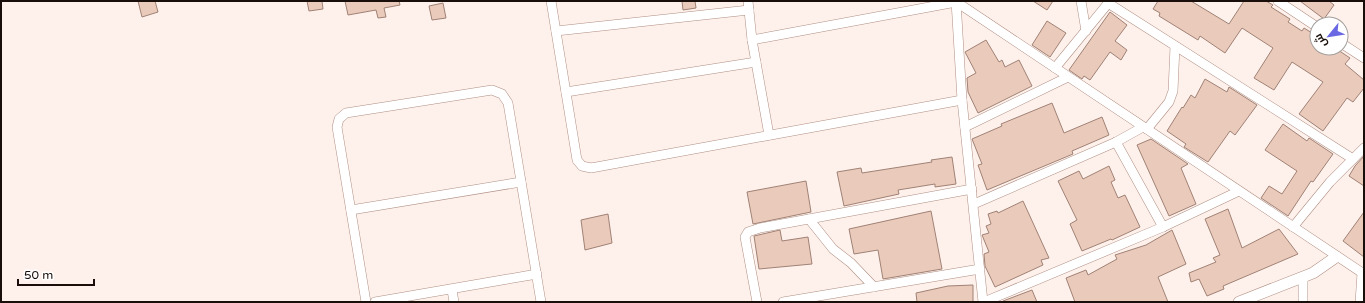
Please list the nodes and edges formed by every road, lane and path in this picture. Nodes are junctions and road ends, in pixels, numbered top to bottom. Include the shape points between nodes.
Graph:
1 (551, 1) edge
2 (956, 1) edge
3 (1080, 1) edge
4 (1278, 1) edge
5 (1109, 2) edge
6 (749, 5) edge
7 (1309, 22) edge
8 (556, 31) junction
9 (1086, 31) junction
10 (752, 40) junction
11 (1174, 46) junction
12 (1349, 48) edge
13 (1364, 58) edge
14 (756, 62) junction
15 (1054, 68) junction
16 (1068, 76) junction
17 (566, 92) junction
18 (962, 100) junction
19 (965, 127) junction
20 (1145, 128) junction
21 (768, 135) junction
22 (1116, 142) junction
23 (1364, 148) edge
24 (1353, 159) junction
25 (521, 182) junction
26 (972, 189) junction
27 (1239, 191) junction
28 (974, 204) junction
29 (351, 210) junction
30 (809, 219) junction
31 (1163, 227) junction
32 (1292, 227) junction
33 (1336, 257) junction
34 (980, 269) junction
35 (537, 274) junction
36 (1363, 274) edge
37 (1303, 277) junction
38 (874, 287) junction
39 (452, 290) junction
40 (366, 302) edge
41 (375, 302) edge
42 (454, 302) edge
43 (541, 302) edge
44 (757, 302) edge
45 (783, 302) edge
46 (984, 302) edge
47 (1239, 302) edge
48 (1303, 302) edge
49 (1360, 302) edge

1 - 8 street
2 - 10 street
2 - 15 street
2 - 18 street
3 - 9 street
4 - 7 street
5 - 9 street
5 - 11 street
6 - 8 street
6 - 10 street
8 - 17 street
9 - 15 street
10 - 14 street
11 - 20 street via 1173,91 1169,102
11 - 24 street
12 - 13 street
14 - 17 street
14 - 21 street
15 - 16 street
16 - 19 street
16 - 20 street
17 - 21 street via 577,160 586,167
18 - 19 street
18 - 21 street
19 - 26 street
20 - 22 street
20 - 27 street
22 - 28 street
22 - 31 street
23 - 24 street
24 - 32 street
25 - 29 street
25 - 29 street via 508,103 502,94 492,90 346,113 339,119 337,127
25 - 35 street
26 - 28 street
26 - 30 street
27 - 31 street
27 - 32 street
28 - 34 street
29 - 40 street
30 - 38 street via 833,249
30 - 44 street via 748,232 745,237
31 - 46 street
32 - 33 street
33 - 36 street
33 - 37 street via 1322,268
34 - 38 street
34 - 46 street
35 - 39 street
35 - 43 street
36 - 49 street
37 - 47 street
37 - 48 street
38 - 45 street
39 - 41 street
39 - 42 street

